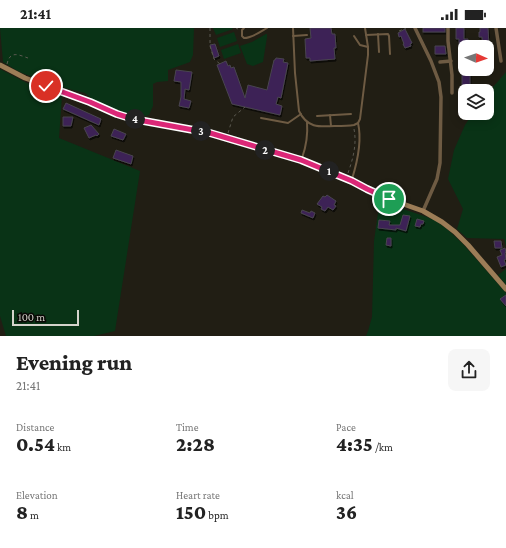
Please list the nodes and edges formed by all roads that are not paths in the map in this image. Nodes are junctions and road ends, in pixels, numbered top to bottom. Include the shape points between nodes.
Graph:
1 (244, 28) edge
2 (267, 28) edge
3 (293, 28) edge
4 (365, 28) edge
5 (415, 28) edge
6 (448, 28) edge
7 (496, 28) edge
8 (378, 34) junction
9 (308, 35) dead end
10 (366, 35) junction
11 (294, 36) junction
12 (354, 36) dead end
13 (368, 47) junction
14 (379, 52) dead end
15 (390, 54) dead end
16 (451, 61) junction
17 (501, 61) dead end
18 (440, 62) dead end
19 (0, 65) edge
20 (452, 93) dead end
21 (301, 114) junction
22 (351, 114) dead end
23 (316, 116) dead end
24 (330, 116) junction
25 (261, 118) dead end
26 (307, 122) junction
27 (358, 124) junction
28 (331, 127) junction
29 (301, 160) junction
30 (352, 181) junction
31 (423, 211) junction
32 (506, 289) edge

1 - 2 lane via 242,36 246,38
3 - 11 lane
4 - 10 lane
5 - 31 street via 439,82 441,97 440,163 437,179
6 - 16 street
7 - 17 street
8 - 10 lane
8 - 14 lane
8 - 15 lane via 389,36
9 - 11 lane
10 - 13 lane
11 - 21 lane via 298,107
12 - 13 lane via 360,45
13 - 27 lane
16 - 18 street
16 - 20 street
19 - 29 street via 25,78 117,114 210,133
21 - 25 lane via 288,123
21 - 26 lane
22 - 24 lane
23 - 24 lane
24 - 28 lane
26 - 28 lane via 319,127
26 - 29 lane via 308,132
27 - 28 lane
27 - 30 lane via 358,150
29 - 30 street
30 - 31 street via 389,199
31 - 32 street via 455,232

